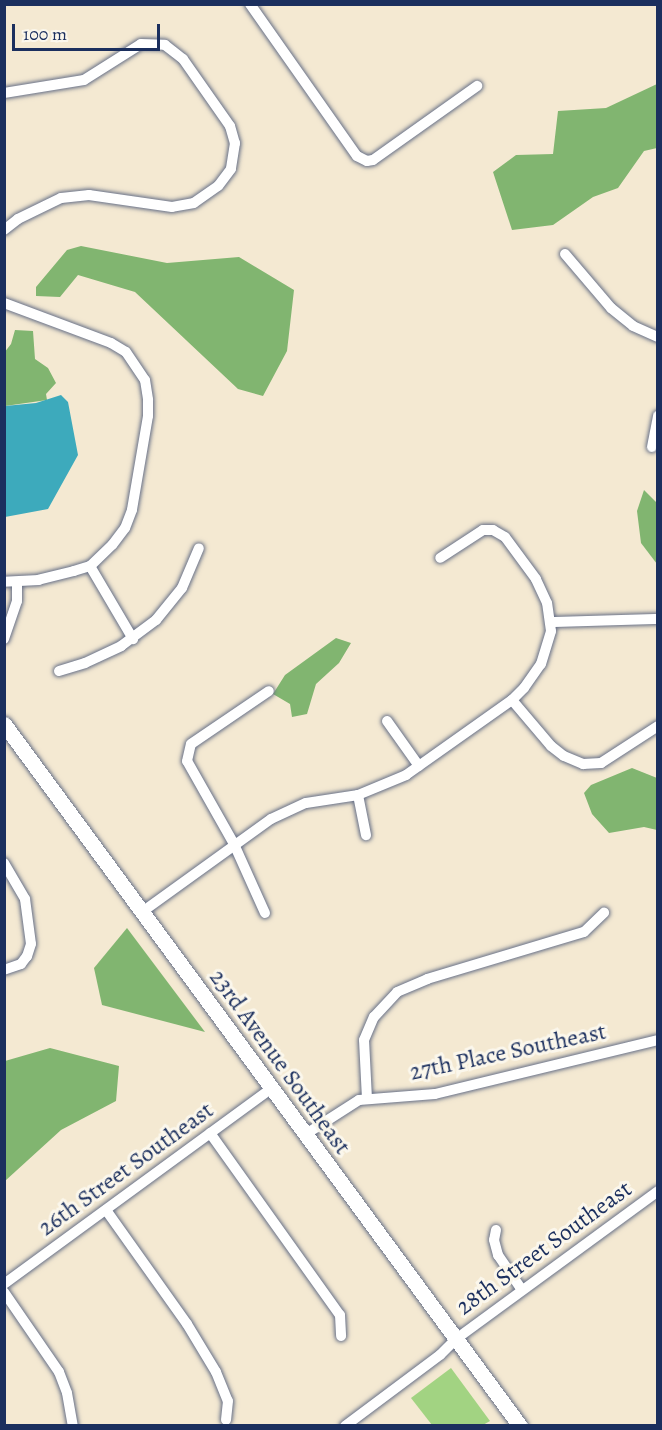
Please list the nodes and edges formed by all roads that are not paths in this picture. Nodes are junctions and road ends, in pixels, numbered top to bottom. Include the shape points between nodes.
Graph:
1 (250, 4) edge
2 (477, 86) dead end
3 (4, 93) edge
4 (4, 230) edge
5 (565, 254) dead end
6 (4, 303) edge
7 (657, 337) edge
8 (657, 416) edge
9 (652, 447) dead end
10 (199, 548) dead end
11 (440, 558) dead end
12 (90, 566) junction
13 (4, 582) edge
14 (17, 583) junction
15 (657, 619) edge
16 (551, 622) junction
17 (4, 639) edge
18 (133, 639) junction
19 (59, 671) dead end
20 (269, 691) dead end
21 (512, 700) junction
22 (387, 721) dead end
23 (4, 724) edge
24 (657, 726) edge
25 (419, 766) junction
26 (358, 795) junction
27 (366, 835) dead end
28 (234, 844) junction
29 (4, 863) edge
30 (142, 912) junction
31 (265, 913) dead end
32 (604, 913) dead end
33 (4, 970) edge
34 (657, 1040) edge
35 (272, 1089) junction
36 (367, 1099) junction
37 (210, 1133) junction
38 (306, 1134) junction
39 (657, 1191) edge
40 (106, 1210) junction
41 (496, 1230) dead end
42 (4, 1284) edge
43 (522, 1290) junction
44 (4, 1293) edge
45 (341, 1336) dead end
46 (456, 1339) junction
47 (226, 1420) dead end
48 (73, 1425) edge
49 (345, 1425) edge
50 (520, 1425) edge

1 - 2 street via 357,156 367,161
3 - 4 street via 84,80 141,44 160,44 183,59 230,126 235,143 231,169 218,186 186,206 156,207 89,195 68,197 48,203
5 - 7 street via 611,308 633,326
6 - 12 street via 111,343 126,352 145,380 148,400 136,490 124,528
8 - 9 street
10 - 18 street via 177,596
11 - 16 street via 483,530 494,530 505,537 536,579
12 - 14 street
12 - 18 street
13 - 14 street
14 - 17 street via 13,621
15 - 16 street
16 - 21 street via 541,664
18 - 19 street
20 - 28 street via 196,740 187,754 189,769
21 - 24 street via 551,746 583,764 601,763
21 - 25 street
22 - 25 street
23 - 30 street, 23rd Avenue Southeast
25 - 26 street
26 - 27 street
26 - 28 street via 295,807
28 - 30 street
28 - 31 street
29 - 33 street via 25,899 31,944 21,964
30 - 35 street, 23rd Avenue Southeast
32 - 36 street via 584,932 427,979 397,992 374,1017 364,1040
34 - 36 street, 27th Place Southeast via 435,1094
35 - 37 street, 26th Street Southeast
35 - 38 street, 23rd Avenue Southeast
36 - 38 street, 27th Place Southeast via 345,1106
37 - 40 street, 26th Street Southeast
37 - 45 street via 340,1315
38 - 46 street, 23rd Avenue Southeast
39 - 43 street, 28th Street Southeast
40 - 42 street, 26th Street Southeast
40 - 47 street via 216,1372 228,1401
41 - 43 street via 498,1255
43 - 46 street, 28th Street Southeast
44 - 48 street via 59,1372
46 - 49 street, 28th Street Southeast
46 - 50 street, 23rd Avenue Southeast

